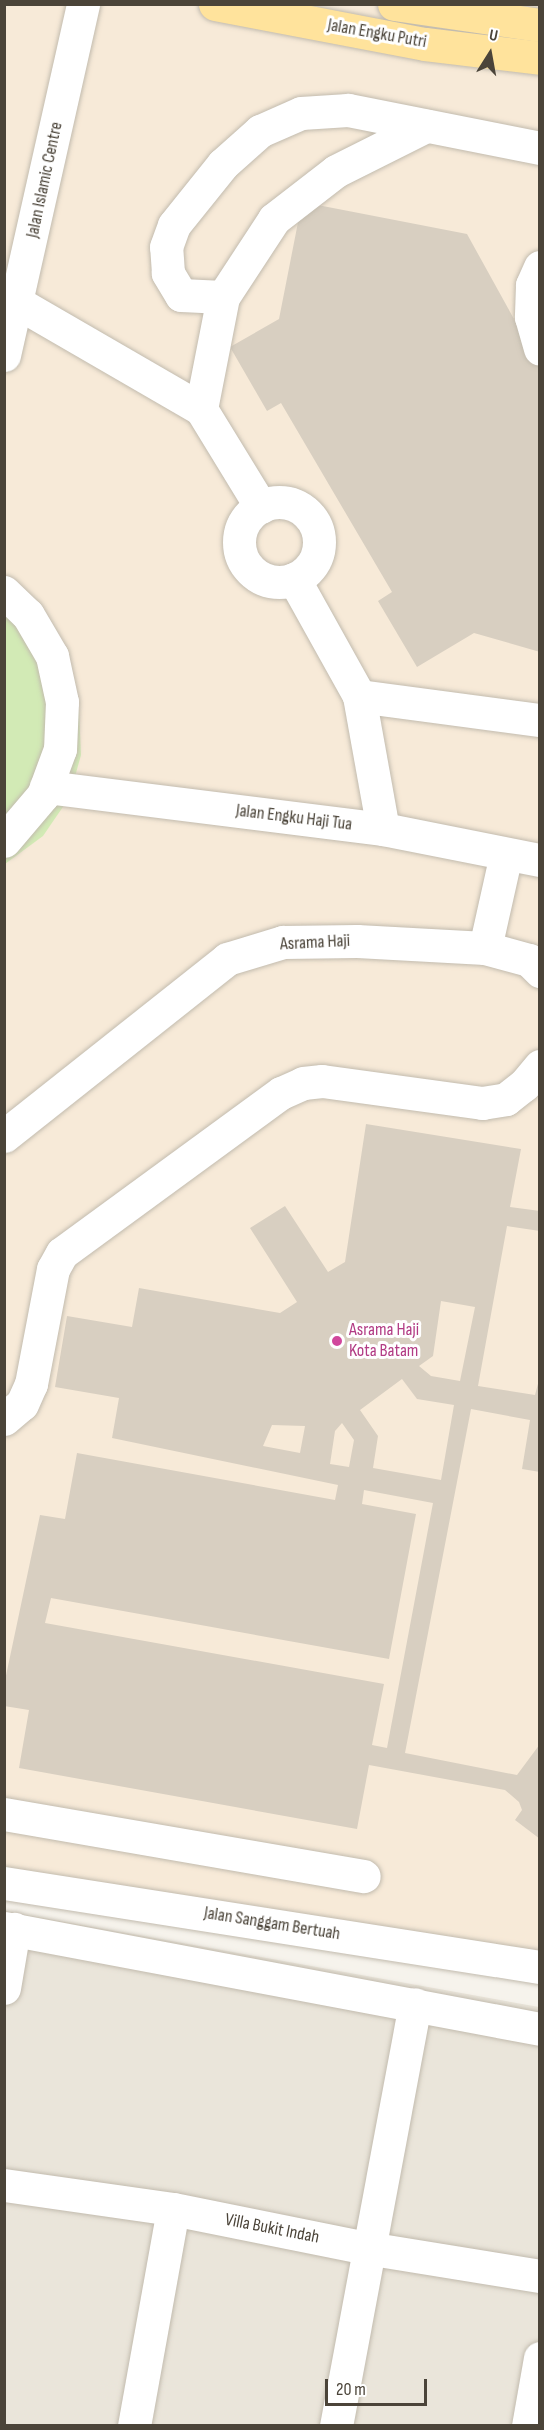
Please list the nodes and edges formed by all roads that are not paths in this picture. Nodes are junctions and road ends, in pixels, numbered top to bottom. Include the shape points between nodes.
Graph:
1 (83, 4) edge
2 (215, 4) edge
3 (394, 4) edge
4 (540, 25) edge
5 (540, 58) edge
6 (426, 126) junction
7 (540, 148) edge
8 (540, 267) edge
9 (223, 297) junction
10 (18, 303) junction
11 (540, 349) edge
12 (4, 355) edge
13 (201, 409) junction
14 (261, 507) junction
15 (294, 579) junction
16 (4, 592) edge
17 (358, 696) junction
18 (540, 720) edge
19 (46, 787) junction
20 (383, 829) junction
21 (4, 841) edge
22 (506, 854) junction
23 (540, 860) edge
24 (485, 948) junction
25 (540, 970) edge
26 (540, 1066) edge
27 (4, 1136) edge
28 (4, 1419) edge
29 (4, 1814) edge
30 (364, 1876) dead end
31 (4, 1883) edge
32 (9, 1929) edge
33 (540, 1967) edge
34 (4, 1988) edge
35 (415, 2004) junction
36 (540, 2029) edge
37 (4, 2185) edge
38 (173, 2210) junction
39 (368, 2248) junction
40 (540, 2276) edge
41 (540, 2358) edge
42 (134, 2426) edge
43 (336, 2426) edge
44 (528, 2426) edge

1 - 10 street, Jalan Islamic Centre
2 - 5 main road, Jalan Engku Putri via 425,44
3 - 4 main road, Jalan Engku Putri
6 - 7 street
6 - 9 street via 336,171 274,219
6 - 9 street via 348,110 301,113 260,131 223,164 174,225 166,248 168,273 180,296
8 - 11 street via 532,285 531,317
9 - 13 street
10 - 12 street, Jalan Islamic Centre
10 - 13 street
13 - 14 street
14 - 15 street via 245,519 240,532 242,557 257,576 281,582
14 - 15 street via 282,502 295,506 315,525 319,538 315,558
15 - 17 street
16 - 19 street via 28,615 52,656 62,702 60,749
17 - 18 street
17 - 20 street
19 - 20 street, Jalan Engku Haji Tua
19 - 21 street
20 - 22 street, Jalan Engku Haji Tua
22 - 23 street, Jalan Engku Haji Tua
22 - 24 street
24 - 25 street, Asrama Haji via 529,960
24 - 27 street, Asrama Haji via 357,941 283,942 227,959
26 - 28 street via 506,1099 482,1103 322,1081 303,1083 281,1093 62,1253 54,1269 31,1384 22,1404
29 - 30 street
31 - 33 street, Jalan Sanggam Bertuah
32 - 34 street
32 - 35 street
35 - 36 street
35 - 39 street
37 - 38 street, Villa Bukit Indah
38 - 39 street, Villa Bukit Indah
38 - 42 street
39 - 40 street, Villa Bukit Indah
39 - 43 street
41 - 44 street

